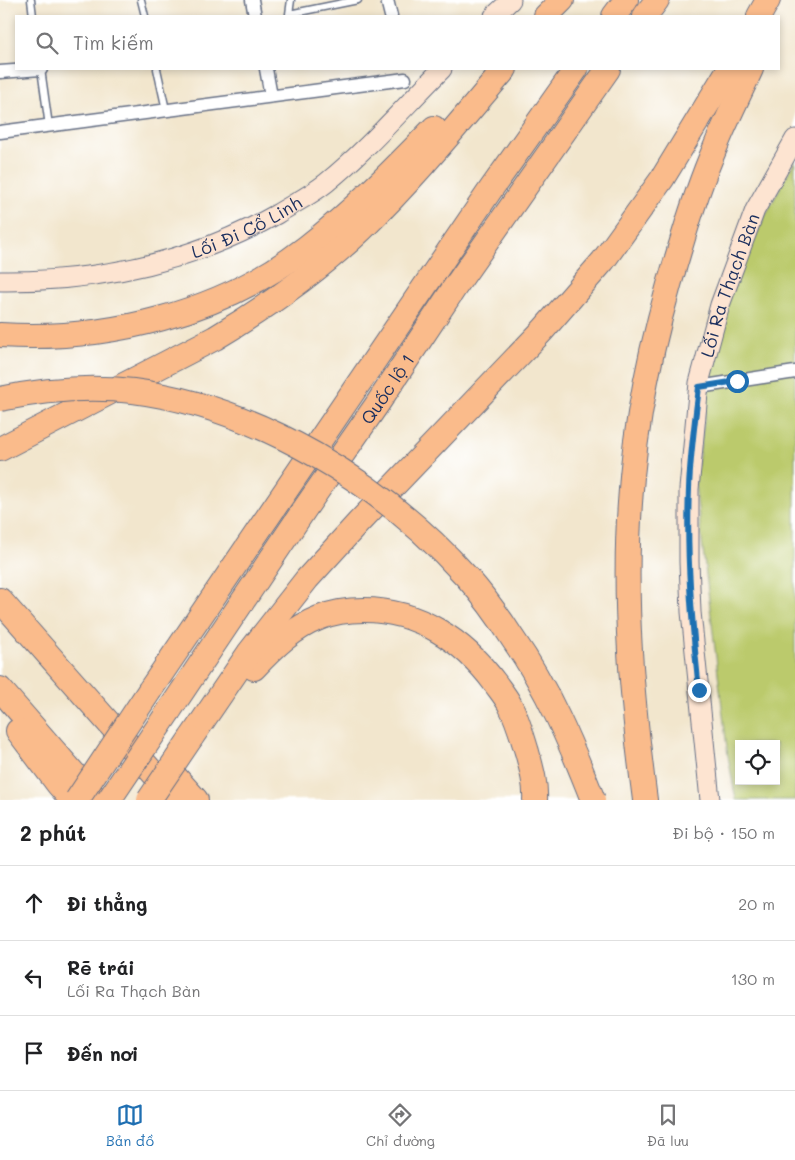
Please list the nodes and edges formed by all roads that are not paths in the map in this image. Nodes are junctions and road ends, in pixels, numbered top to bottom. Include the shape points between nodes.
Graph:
1 (31, 0) edge
2 (141, 0) edge
3 (252, 0) edge
4 (291, 0) edge
5 (358, 0) edge
6 (387, 0) edge
7 (511, 0) edge
8 (562, 0) edge
9 (626, 0) edge
10 (657, 0) edge
11 (768, 0) edge
12 (783, 0) edge
13 (33, 15) edge
14 (145, 15) edge
15 (255, 15) edge
16 (390, 15) edge
17 (495, 15) edge
18 (548, 15) edge
19 (615, 15) edge
20 (646, 15) edge
21 (760, 15) edge
22 (776, 15) edge
23 (27, 70) edge
24 (41, 70) edge
25 (157, 70) edge
26 (266, 70) edge
27 (440, 70) edge
28 (493, 70) edge
29 (504, 70) edge
30 (575, 70) edge
31 (607, 70) edge
32 (728, 70) edge
33 (751, 70) edge
34 (0, 72) edge
35 (410, 82) edge
36 (271, 96) junction
37 (166, 110) junction
38 (49, 126) junction
39 (0, 132) edge
40 (795, 139) edge
41 (0, 281) edge
42 (0, 335) edge
43 (795, 372) edge
44 (699, 387) junction
45 (0, 399) edge
46 (5, 446) edge
47 (0, 600) edge
48 (0, 689) edge
49 (0, 708) edge
50 (102, 717) junction
51 (191, 738) junction
52 (72, 800) edge
53 (76, 800) edge
54 (97, 800) edge
55 (110, 800) edge
56 (149, 800) edge
57 (177, 800) edge
58 (196, 800) edge
59 (535, 800) edge
60 (594, 800) edge
61 (645, 800) edge
62 (710, 800) edge

1 - 13 lane
2 - 14 lane
3 - 15 street
4 - 5 lane via 289,14
6 - 16 street
7 - 17 main road
8 - 18 highway
9 - 19 highway
10 - 20 highway
11 - 21 highway
12 - 22 highway
23 - 34 street
24 - 38 lane
25 - 37 lane
26 - 36 street
27 - 35 main road, Lối Đi Cổ Linh
28 - 42 highway via 364,199 306,248 244,286 209,302 130,326 87,333
29 - 46 highway via 408,181 361,230 308,275 215,338
30 - 53 highway, Quốc lộ 1, bridge
31 - 55 highway, Quốc lộ 1, bridge via 455,287
32 - 51 highway via 662,179 602,261 543,330 307,579 249,652
33 - 61 highway via 714,149 678,253 654,342 636,438 627,587 631,678
35 - 36 street
35 - 41 main road, Lối Đi Cổ Linh via 366,148 324,184 238,234 193,252 120,272 72,279
36 - 37 street
37 - 38 street
38 - 39 street
40 - 44 main road, Lối Ra Thạch Bàn via 755,210 720,305
43 - 44 street
44 - 62 main road, Lối Ra Thạch Bàn via 689,489 689,562
45 - 60 highway, bridge via 28,393 91,389 132,391 186,402 221,412 279,436 359,482 422,533 466,576 491,607 527,660 558,715
47 - 50 highway
48 - 54 highway
49 - 52 highway
50 - 57 highway
50 - 58 highway via 163,763
51 - 56 highway, bridge
51 - 59 highway via 287,636 321,617 351,610 378,610 412,618 444,633 484,668 509,703 521,731 533,772

